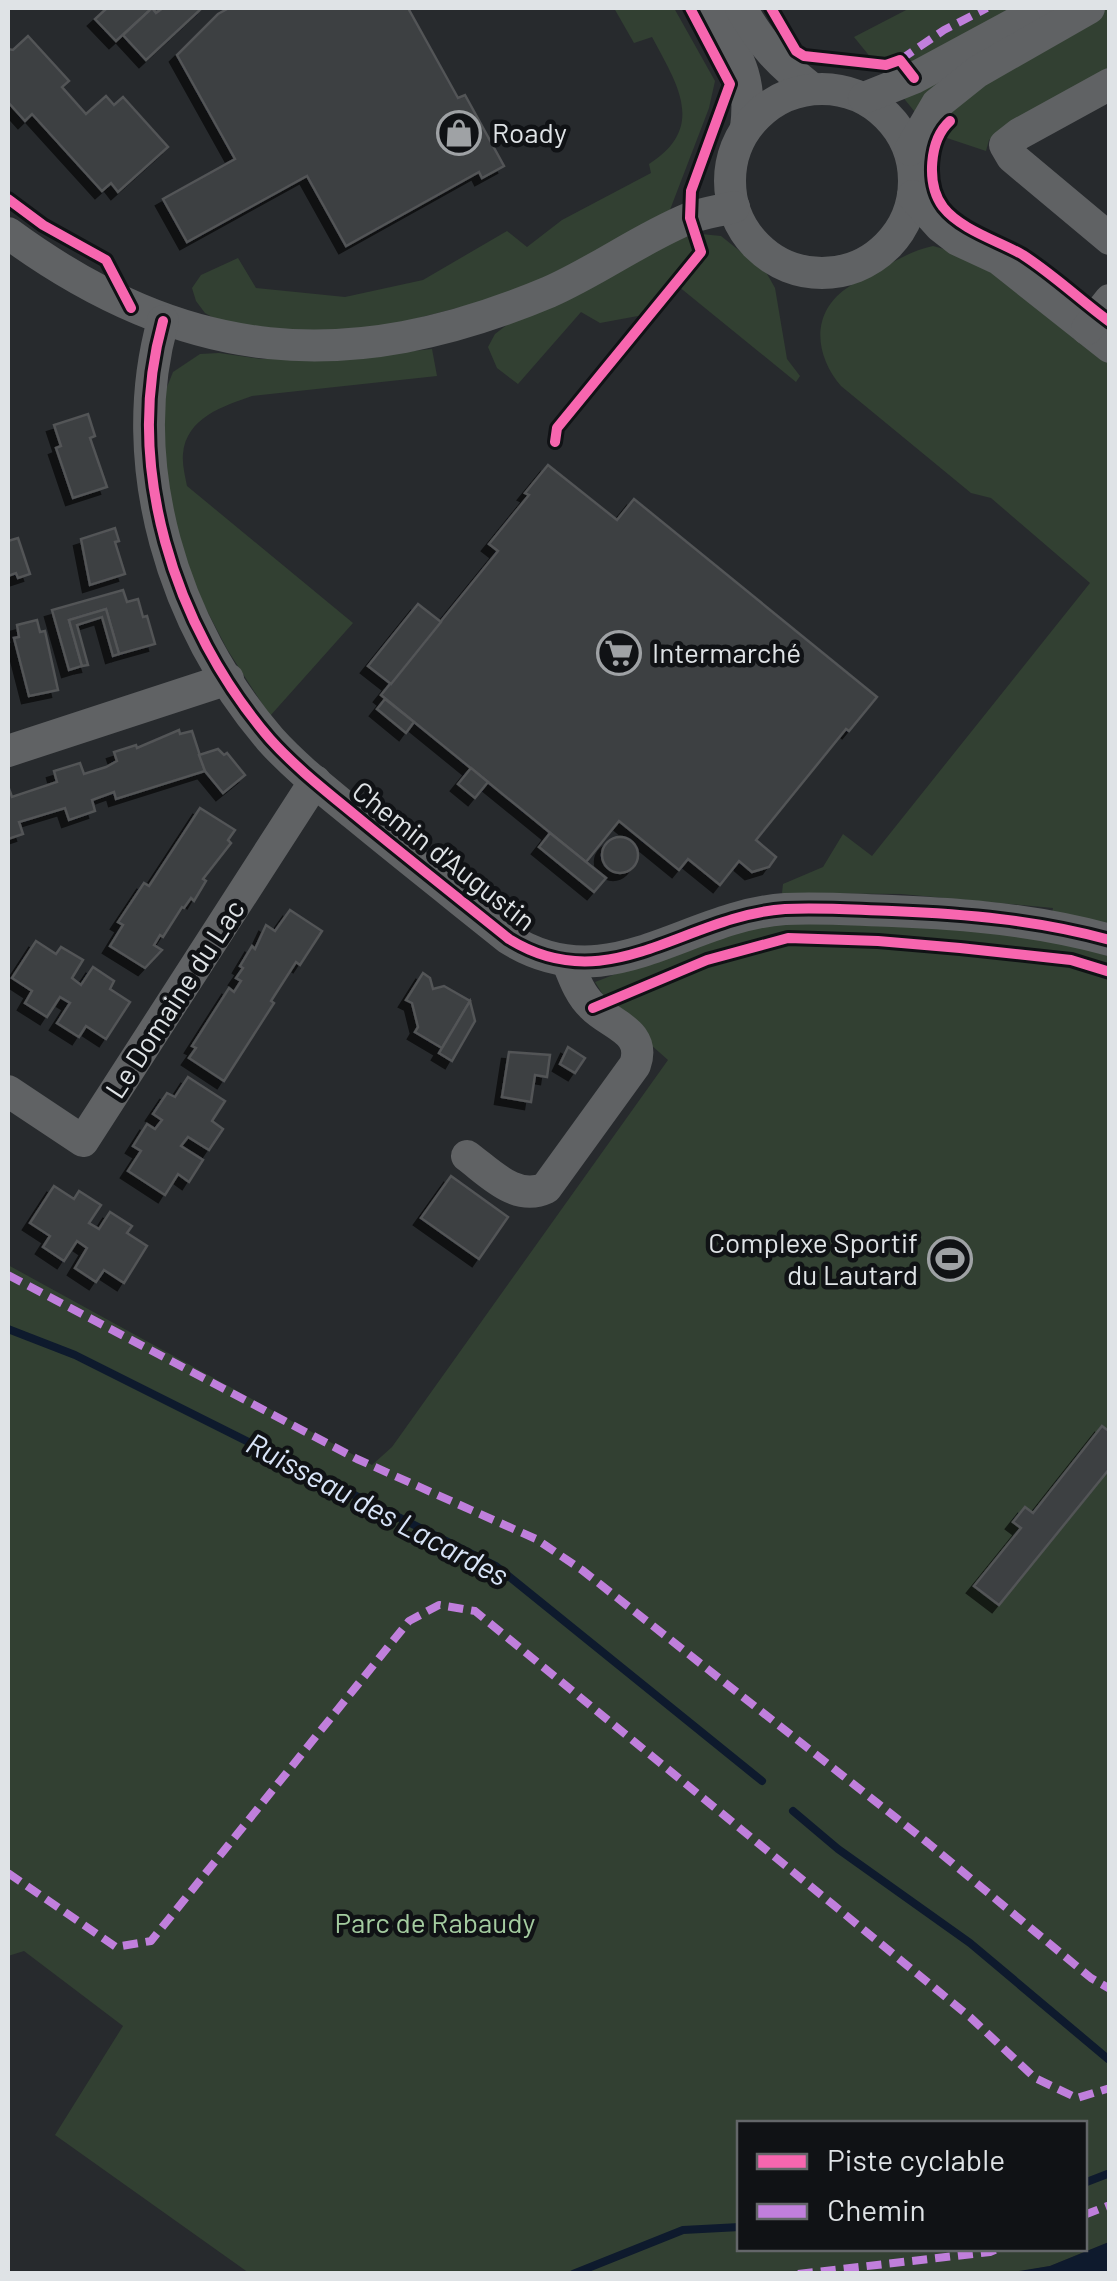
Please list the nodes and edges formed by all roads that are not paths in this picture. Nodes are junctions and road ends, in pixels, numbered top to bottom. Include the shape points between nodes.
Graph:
1 (710, 8) edge
2 (741, 8) edge
3 (1044, 8) edge
4 (1089, 8) edge
5 (1110, 84) edge
6 (811, 88) junction
7 (864, 98) junction
8 (746, 128) junction
9 (910, 150) junction
10 (913, 196) junction
11 (734, 208) junction
12 (900, 232) junction
13 (8, 233) edge
14 (1110, 239) edge
15 (958, 240) junction
16 (1110, 300) edge
17 (163, 320) junction
18 (1098, 338) edge
19 (228, 679) junction
20 (8, 752) edge
21 (315, 781) junction
22 (1110, 940) edge
23 (568, 964) junction
24 (8, 1091) edge
25 (467, 1156) dead end

1 - 8 street via 746,76
2 - 6 street via 774,59
3 - 7 street
4 - 9 street via 937,104
5 - 14 street via 1005,145
6 - 7 street
6 - 8 street via 763,109
7 - 9 street via 888,114
8 - 11 street via 734,153
9 - 10 street
10 - 12 street
10 - 15 street
11 - 12 street via 768,256 824,274 880,254
11 - 17 street via 690,218 507,309 392,341 286,344
12 - 15 street
13 - 17 street via 117,302
15 - 18 street via 1000,259
16 - 18 street
17 - 19 street, Chemin d'Augustin via 150,394 150,475 186,600
19 - 20 street
19 - 21 street, Chemin d'Augustin via 272,742
21 - 23 street, Chemin d'Augustin via 510,939
21 - 24 street, Le Domaine du Lac via 83,1141
22 - 23 street, Chemin d'Augustin via 979,916 783,910 725,922 618,959
23 - 25 street via 593,1008 635,1038 636,1065 546,1188 517,1191

